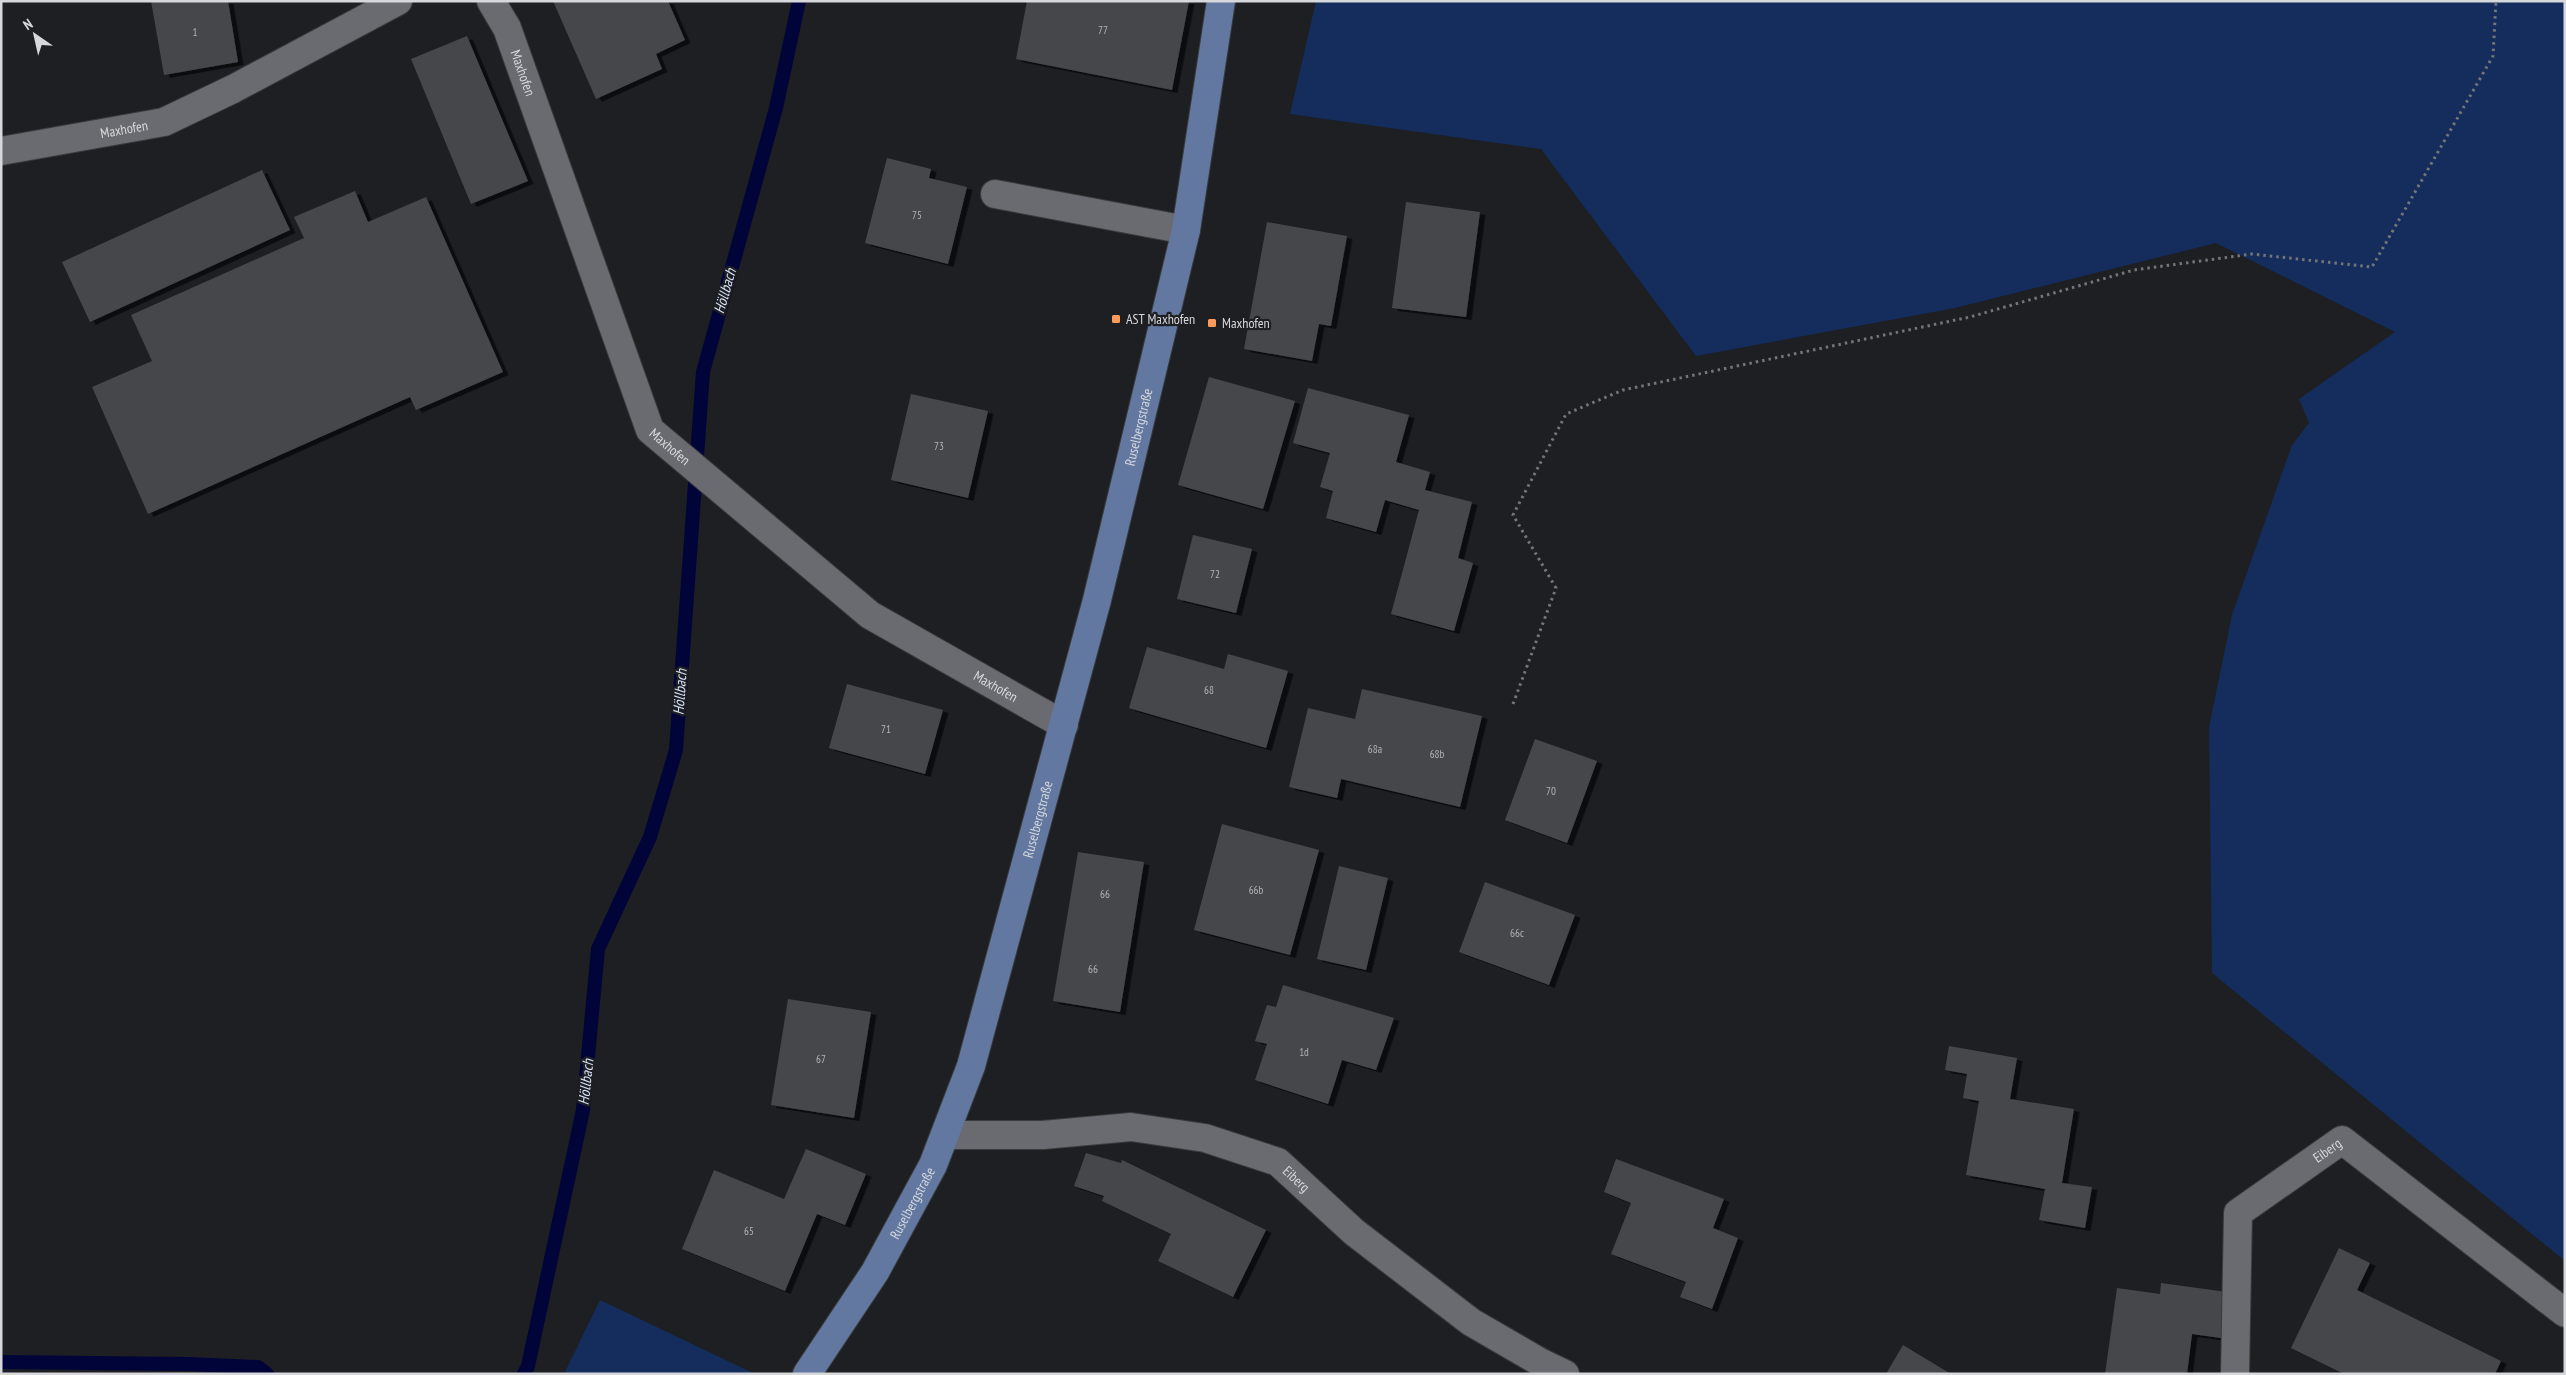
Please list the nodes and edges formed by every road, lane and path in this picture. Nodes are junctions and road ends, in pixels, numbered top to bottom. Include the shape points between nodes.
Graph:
1 (398, 1) edge
2 (491, 1) edge
3 (1221, 1) edge
4 (2496, 1) edge
5 (1, 151) edge
6 (995, 194) dead end
7 (1186, 230) junction
8 (1512, 704) dead end
9 (1064, 725) junction
10 (946, 1135) junction
11 (2565, 1313) edge
12 (806, 1374) edge
13 (1565, 1374) edge
14 (2235, 1374) edge

1 - 5 street, Maxhofen via 164,122
2 - 9 street, Maxhofen via 507,28 650,430 870,615
3 - 7 main road, Ruselbergstraße
4 - 8 path via 2493,56 2372,267 2252,254 2134,270 1970,318 1622,390 1566,414 1514,515 1556,588
6 - 7 street
7 - 9 main road, Ruselbergstraße
9 - 10 main road, Ruselbergstraße via 972,1066
10 - 12 main road, Ruselbergstraße via 875,1272
10 - 13 street, Eiberg via 1043,1135 1131,1127 1205,1138 1278,1162 1354,1232 1471,1322
11 - 14 street, Eiberg via 2342,1140 2238,1213

